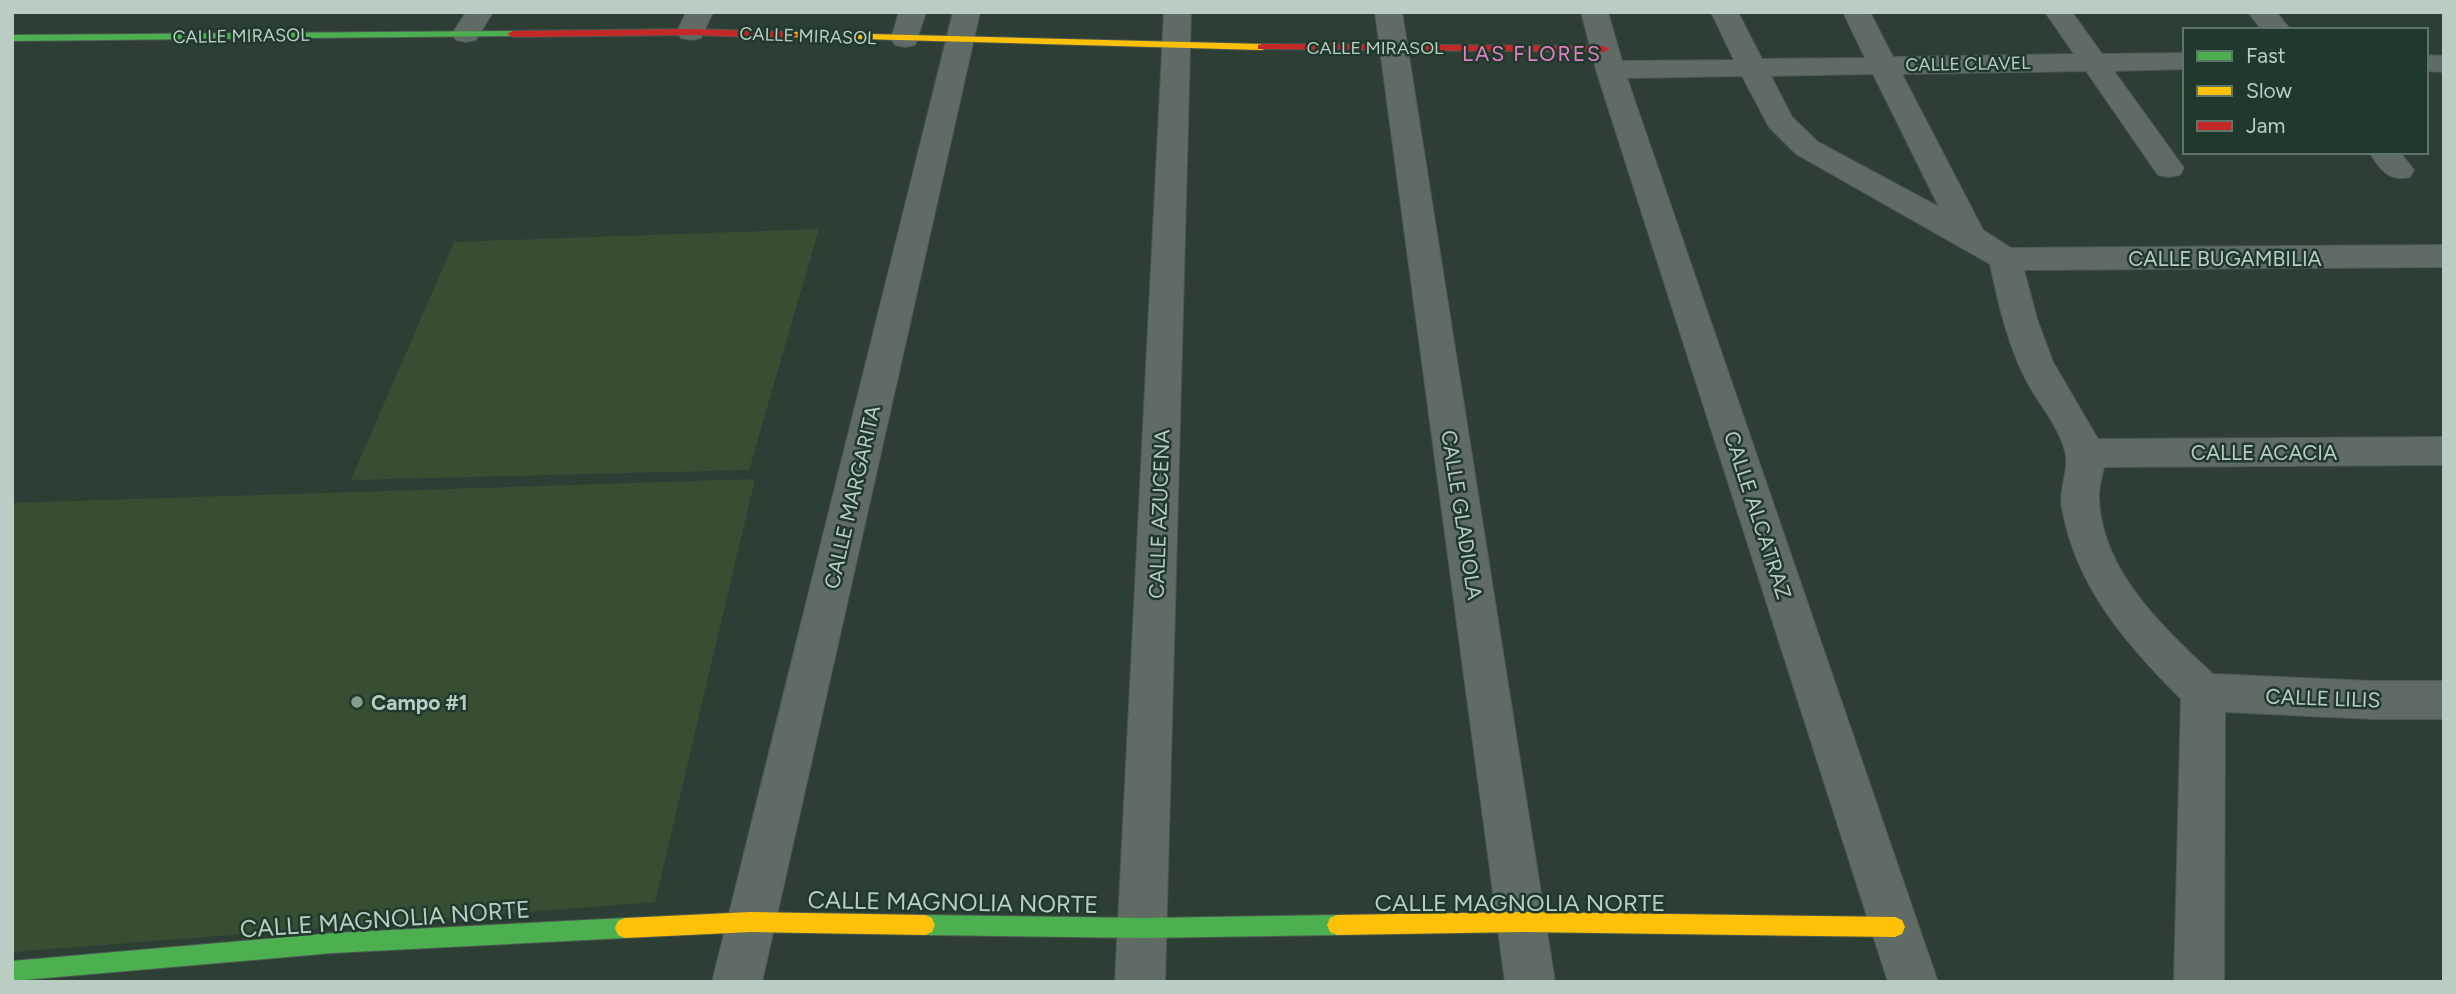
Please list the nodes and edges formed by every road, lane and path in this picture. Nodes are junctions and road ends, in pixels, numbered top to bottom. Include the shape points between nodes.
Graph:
1 (913, 12) edge
2 (1724, 12) edge
3 (1856, 12) edge
4 (2058, 12) edge
5 (2261, 12) edge
6 (695, 22) edge
7 (472, 23) edge
8 (964, 27) edge
9 (2275, 28) edge
10 (1176, 30) edge
11 (1390, 30) edge
12 (12, 38) edge
13 (905, 39) junction
14 (1603, 44) edge
15 (2183, 61) edge
16 (2096, 62) junction
17 (1885, 65) junction
18 (1751, 68) junction
19 (2169, 168) dead end
20 (1970, 237) junction
21 (2444, 256) edge
22 (2006, 259) junction
23 (2444, 451) edge
24 (2085, 453) junction
25 (2203, 692) junction
26 (2444, 701) edge
27 (751, 922) junction
28 (1523, 922) junction
29 (1895, 927) junction
30 (1144, 928) junction
31 (12, 971) edge
32 (737, 982) edge
33 (1140, 982) edge
34 (1530, 982) edge
35 (1913, 982) edge
36 (2199, 982) edge

1 - 13 street
2 - 18 street
3 - 17 street
4 - 16 street
5 - 9 street
6 - 7 street, CALLE MIRASOL
6 - 13 street, CALLE MIRASOL
7 - 12 street, CALLE MIRASOL
8 - 10 street, CALLE MIRASOL
8 - 13 street, CALLE MIRASOL
8 - 27 street, CALLE MARGARITA
10 - 11 street, CALLE MIRASOL
10 - 30 street, CALLE AZUCENA
11 - 14 street, CALLE MIRASOL
11 - 28 street, CALLE GLADIOLA
14 - 18 street, CALLE MIRASOL
14 - 29 street, CALLE ALCATRAZ
15 - 16 street, CALLE CLAVEL
16 - 17 street, CALLE CLAVEL
16 - 19 street
17 - 18 street, CALLE CLAVEL
17 - 20 street
18 - 20 street via 1779,121 1807,148
20 - 22 street
21 - 22 street, CALLE BUGAMBILIA
22 - 24 street via 2018,318 2043,377
23 - 24 street, CALLE ACACIA
24 - 25 street via 2079,501 2089,543 2111,590 2144,637
25 - 26 street, CALLE LILIS
25 - 36 street
27 - 30 street, CALLE MAGNOLIA NORTE
27 - 31 street, CALLE MAGNOLIA NORTE via 333,943
27 - 32 street, CALLE MARGARITA
28 - 29 street, CALLE MAGNOLIA NORTE
28 - 30 street, CALLE MAGNOLIA NORTE
28 - 34 street, CALLE GLADIOLA
29 - 35 street, CALLE ALCATRAZ
30 - 33 street, CALLE AZUCENA

